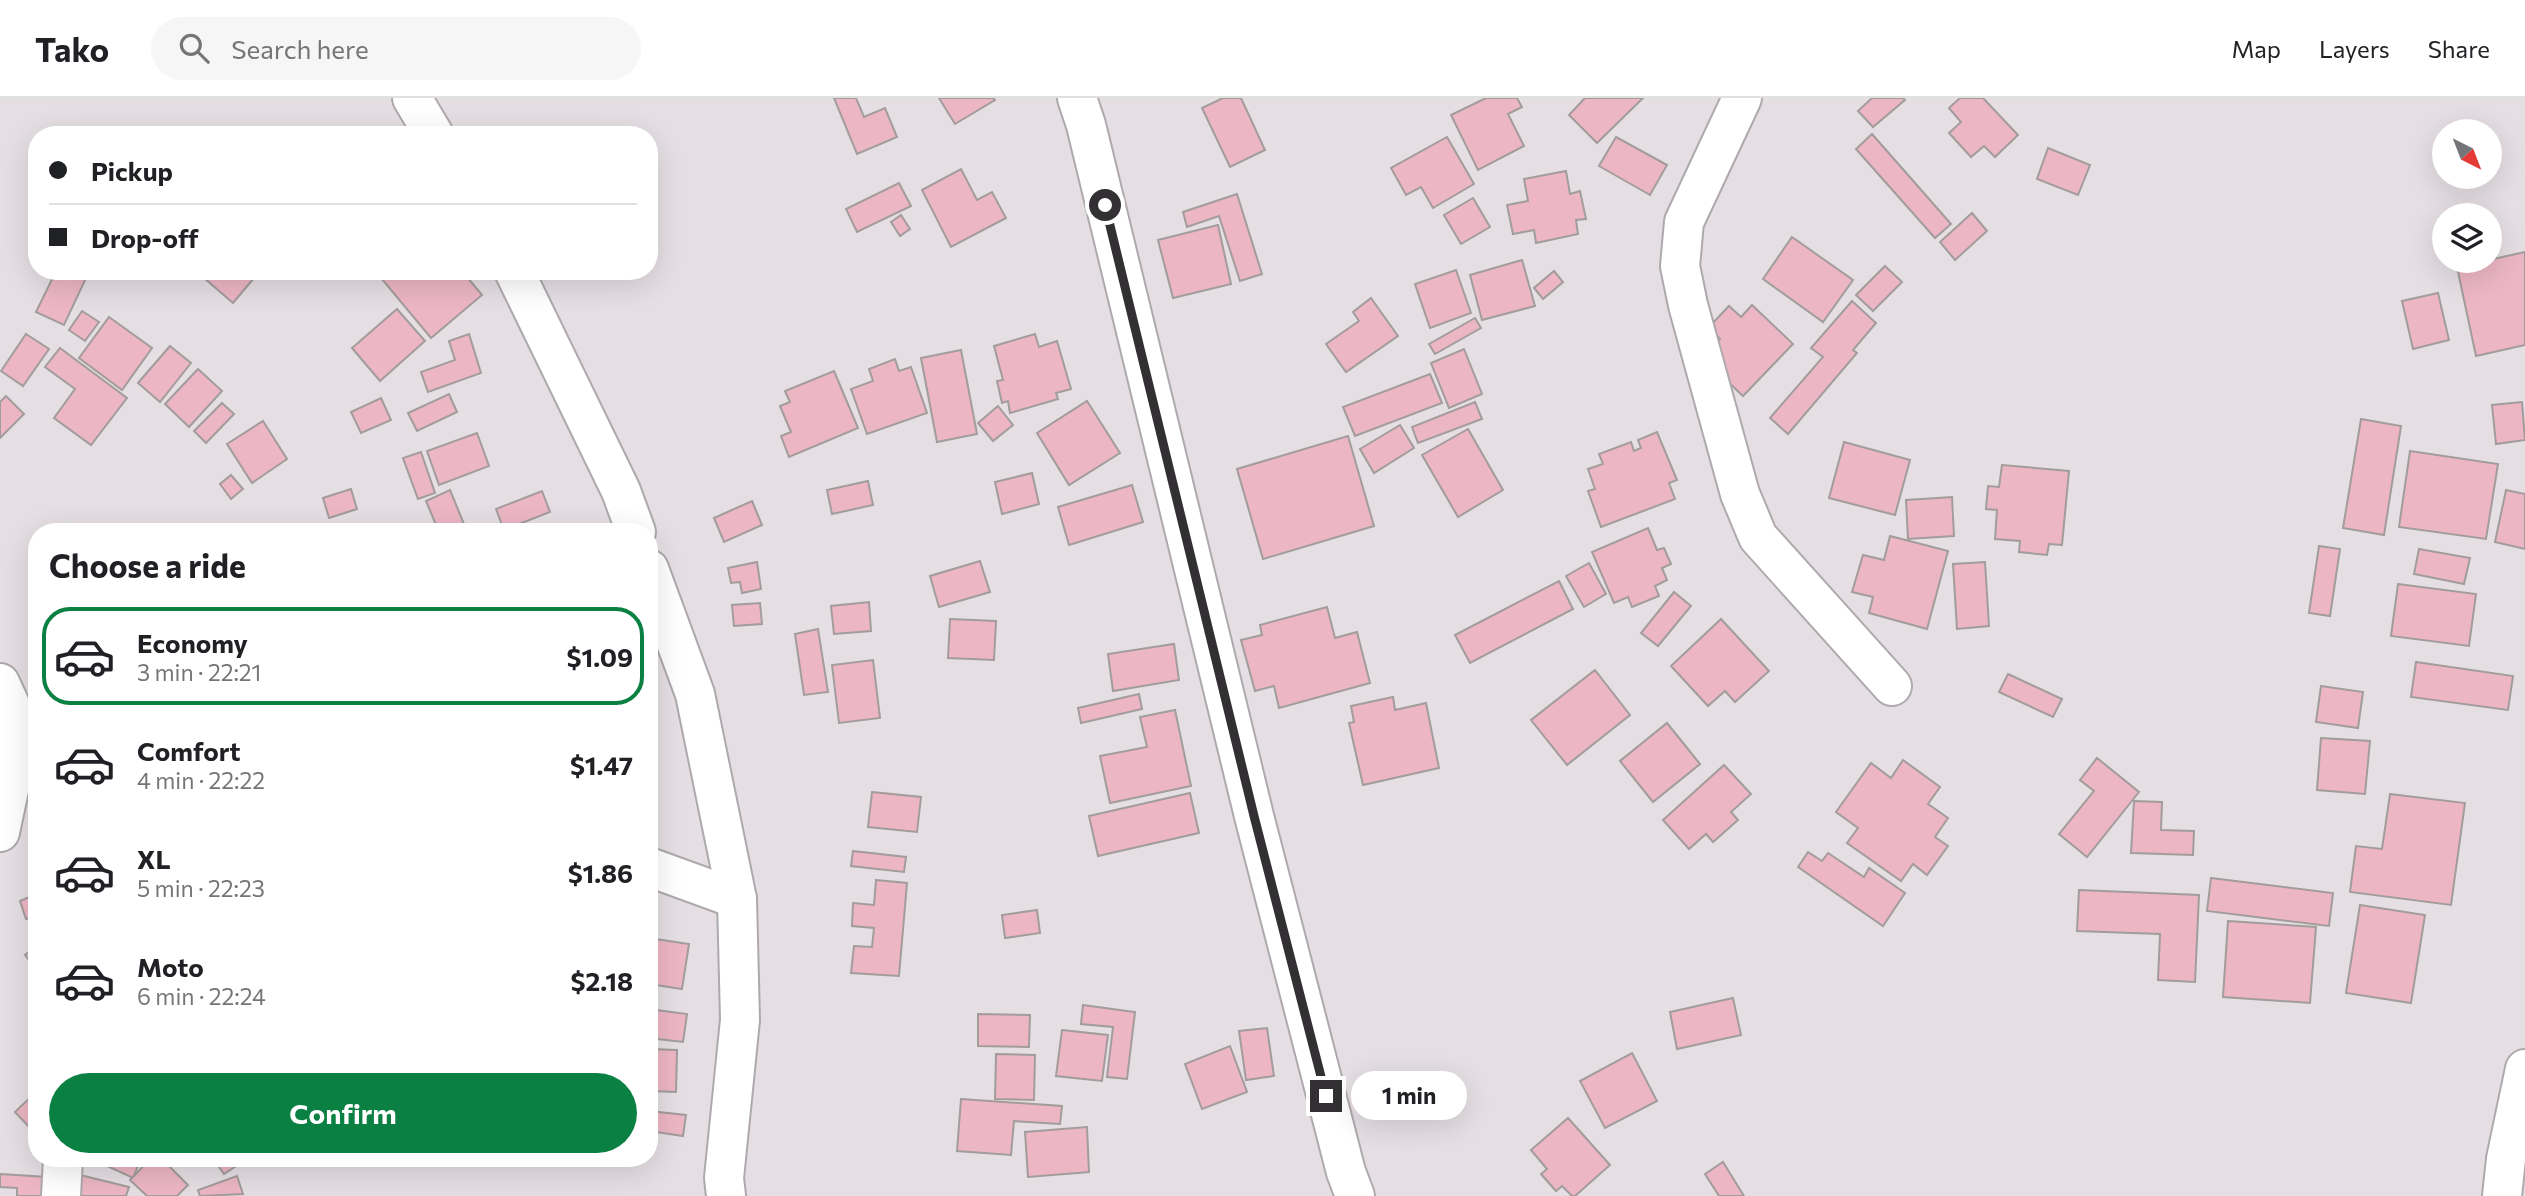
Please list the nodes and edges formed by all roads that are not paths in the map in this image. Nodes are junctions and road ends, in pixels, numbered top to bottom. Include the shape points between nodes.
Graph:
1 (412, 98) edge
2 (1077, 98) edge
3 (1742, 98) edge
4 (429, 126) edge
5 (518, 280) edge
6 (633, 523) edge
7 (658, 593) edge
8 (0, 682) edge
9 (1892, 685) dead end
10 (0, 832) edge
11 (658, 870) edge
12 (737, 899) junction
13 (2525, 1069) edge
14 (63, 1167) edge
15 (61, 1196) edge
16 (726, 1196) edge
17 (1355, 1196) edge
18 (2502, 1196) edge

1 - 4 street
2 - 17 street via 1254,816
3 - 9 street via 1684,222 1681,266 1688,305 1740,494 1758,537
5 - 6 street
7 - 12 street via 695,694
8 - 10 street via 18,722
11 - 12 street
12 - 16 street via 740,1020
13 - 18 street
14 - 15 street

